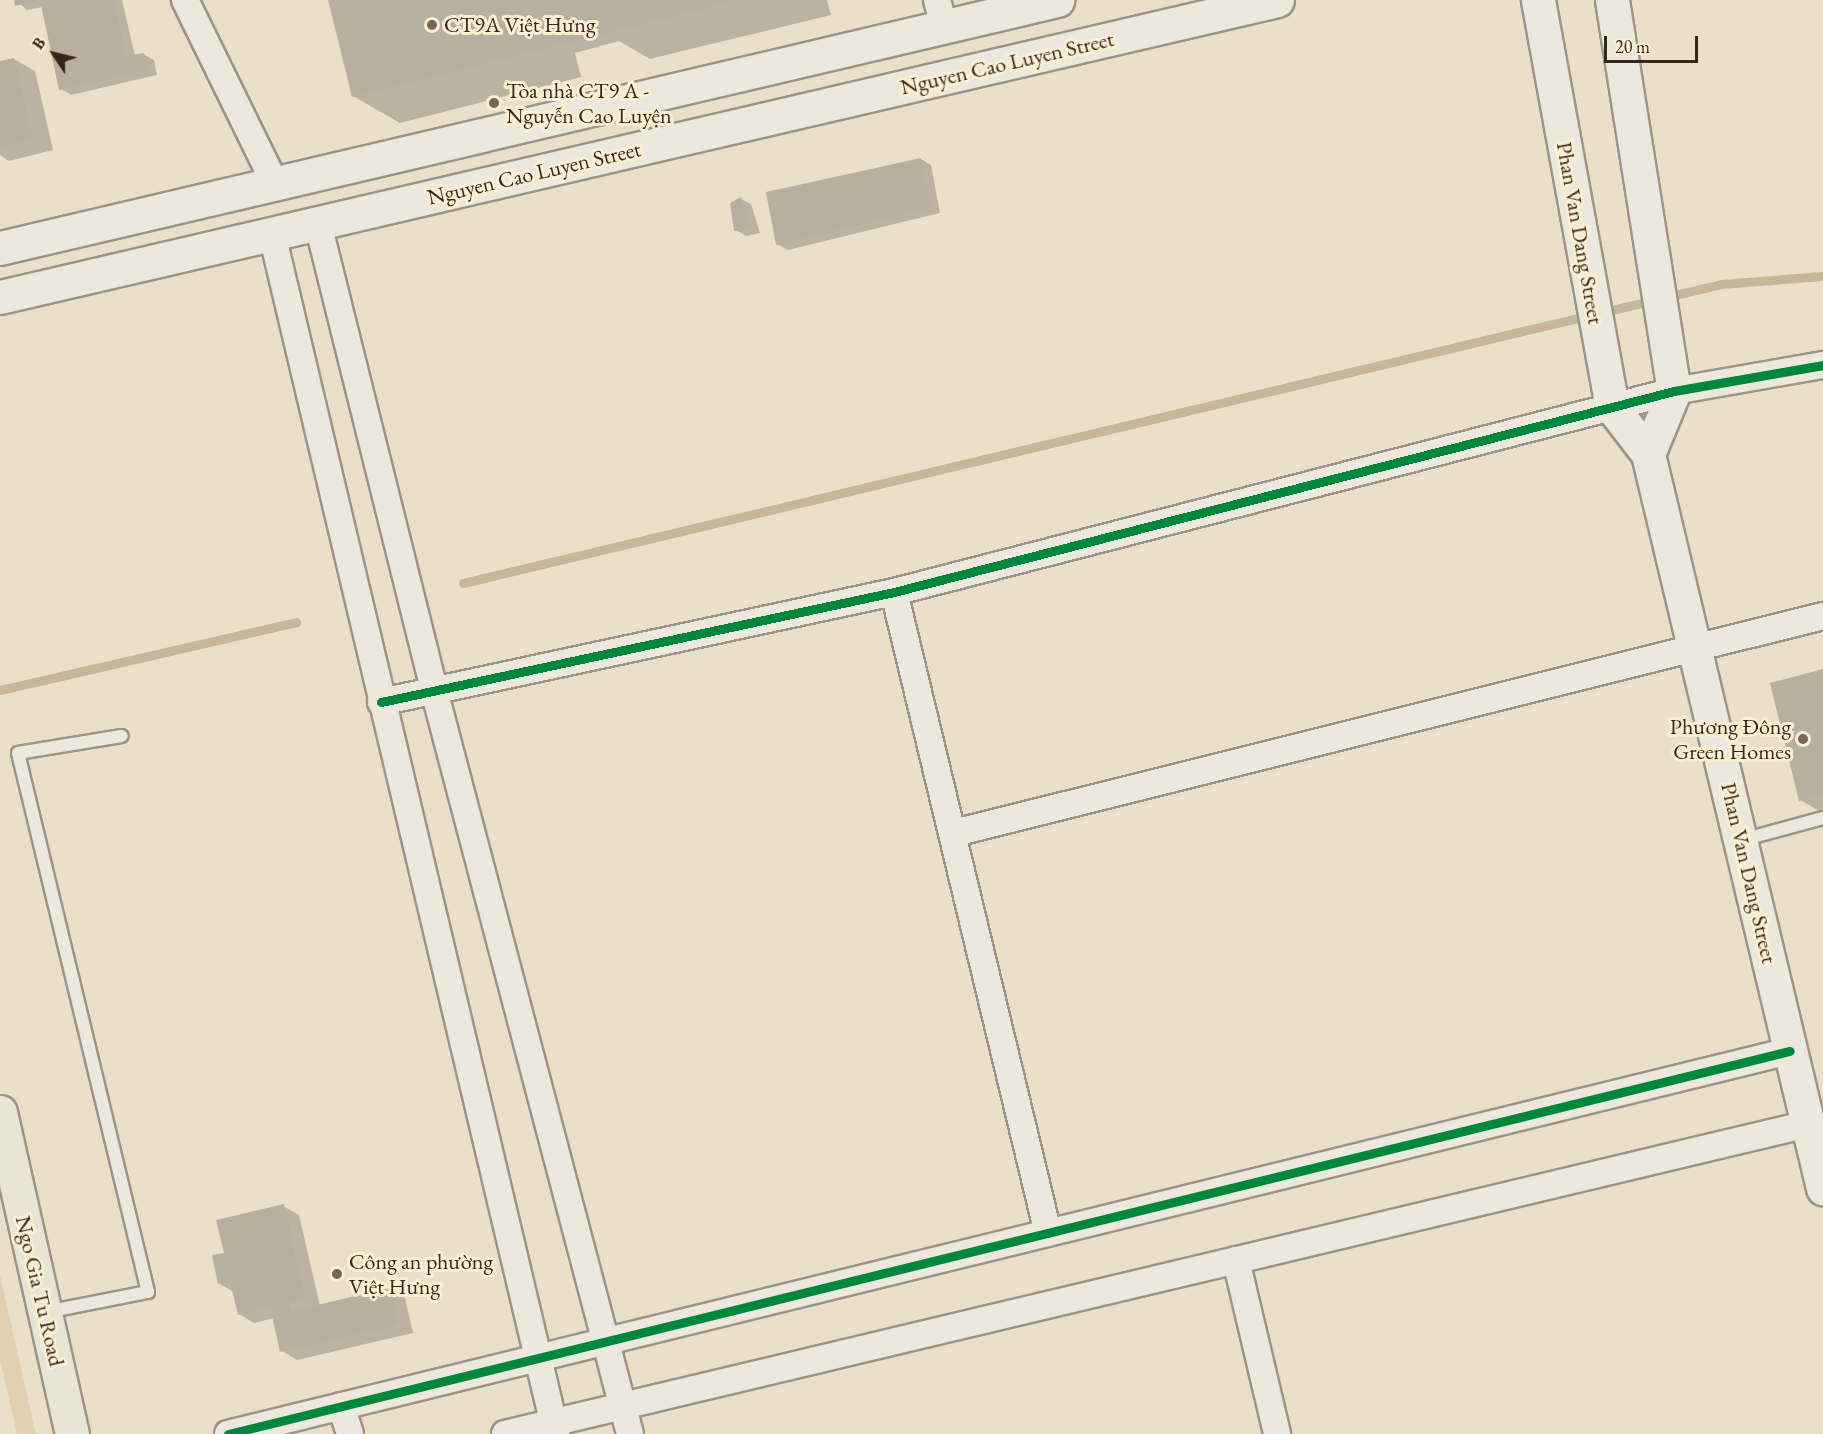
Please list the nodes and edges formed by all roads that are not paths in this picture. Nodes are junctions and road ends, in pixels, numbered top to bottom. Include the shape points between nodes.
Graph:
1 (185, 0) edge
2 (1277, 0) edge
3 (1538, 0) edge
4 (1612, 0) edge
5 (1049, 1) edge
6 (941, 13) edge
7 (274, 183) junction
8 (318, 224) junction
9 (272, 234) junction
10 (0, 248) edge
11 (0, 297) edge
12 (1823, 365) edge
13 (1674, 391) junction
14 (1612, 407) junction
15 (1648, 454) junction
16 (894, 592) junction
17 (1823, 616) edge
18 (1694, 646) junction
19 (434, 690) junction
20 (381, 702) junction
21 (123, 736) dead end
22 (1823, 818) edge
23 (954, 833) junction
24 (1741, 840) junction
25 (1790, 1052) junction
26 (0, 1112) edge
27 (1808, 1124) junction
28 (1823, 1188) edge
29 (1048, 1233) junction
30 (1236, 1260) junction
31 (45, 1312) junction
32 (608, 1341) junction
33 (537, 1358) junction
34 (341, 1406) junction
35 (624, 1406) junction
36 (554, 1428) edge
37 (72, 1434) edge
38 (228, 1434) edge
39 (350, 1434) edge
40 (506, 1434) edge
41 (630, 1434) edge
42 (1276, 1434) edge

1 - 7 street
2 - 8 street, Nguyen Cao Luyen Street
3 - 14 street, Phan Van Dang Street
4 - 13 street
5 - 6 street
6 - 7 street
7 - 10 street
8 - 9 street, Nguyen Cao Luyen Street
8 - 19 street
9 - 11 street, Nguyen Cao Luyen Street
9 - 20 street
12 - 13 street
13 - 14 street
13 - 15 street
14 - 15 street, Phan Van Dang Street
14 - 16 street
15 - 18 street, Phan Van Dang Street
16 - 19 street
16 - 23 street
17 - 18 street
18 - 23 street
18 - 24 street, Phan Van Dang Street
19 - 20 street
19 - 32 street
20 - 33 street
21 - 31 lane via 18,753 148,1292
22 - 24 lane
23 - 29 street
24 - 25 street, Phan Van Dang Street
25 - 27 street, Phan Van Dang Street
25 - 29 street
26 - 31 main road, Ngo Gia Tu Road
27 - 28 street, Phan Van Dang Street
27 - 30 street
29 - 32 street
30 - 35 street
30 - 42 street
31 - 37 main road, Ngo Gia Tu Road
32 - 33 street
32 - 35 street
33 - 34 street
33 - 36 street
34 - 38 street
34 - 39 street
35 - 36 street
35 - 41 street
36 - 40 street

